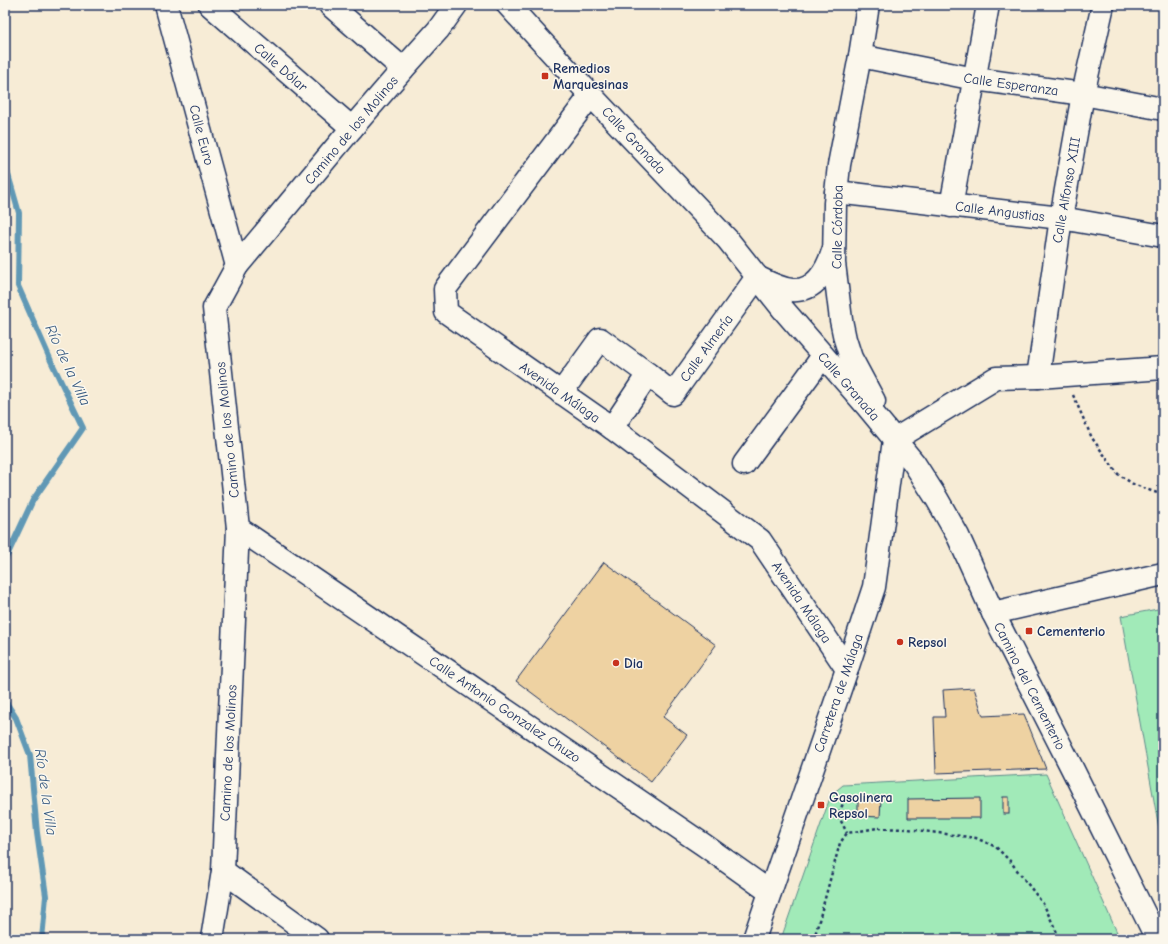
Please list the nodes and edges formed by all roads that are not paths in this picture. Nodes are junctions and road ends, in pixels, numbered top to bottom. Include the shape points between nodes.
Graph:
1 (166, 5) edge
2 (210, 5) edge
3 (330, 5) edge
4 (456, 5) edge
5 (508, 5) edge
6 (868, 5) edge
7 (988, 5) edge
8 (1103, 5) edge
9 (860, 56) junction
10 (403, 69) junction
11 (975, 79) junction
12 (1083, 94) junction
13 (591, 95) junction
14 (1163, 109) edge
15 (352, 128) junction
16 (836, 192) junction
17 (951, 206) junction
18 (1061, 218) junction
19 (1163, 236) edge
20 (834, 244) junction
21 (237, 266) junction
22 (757, 277) junction
23 (823, 356) junction
24 (1163, 368) edge
25 (648, 374) junction
26 (1038, 377) junction
27 (561, 393) junction
28 (612, 428) junction
29 (894, 440) junction
30 (744, 464) dead end
31 (238, 528) junction
32 (1163, 574) edge
33 (993, 613) junction
34 (847, 669) junction
35 (223, 871) junction
36 (770, 892) junction
37 (212, 939) edge
38 (317, 939) edge
39 (754, 939) edge
40 (1157, 939) edge

1 - 21 street, Calle Euro
2 - 15 street, Calle Dólar
3 - 10 street
4 - 10 street, Camino de los Molinos via 438,30
5 - 13 street, Calle Granada
6 - 9 street, Calle Córdoba
7 - 11 street
8 - 12 street, Calle Alfonso XIII
9 - 11 street, Calle Esperanza
9 - 16 street, Calle Córdoba
10 - 15 street, Camino de los Molinos
11 - 12 street, Calle Esperanza
11 - 17 street
12 - 14 street, Calle Esperanza
12 - 18 street, Calle Alfonso XIII
13 - 22 street, Calle Granada via 728,240
13 - 27 street, Avenida Málaga via 445,289 446,312
15 - 21 street, Camino de los Molinos
16 - 17 street, Calle Angustias
16 - 20 street, Calle Córdoba
17 - 18 street, Calle Angustias
18 - 19 street, Calle Angustias
18 - 26 street, Calle Alfonso XIII
20 - 22 street via 826,269 808,288 791,290
20 - 29 street, Calle Córdoba via 834,263 845,339 851,358
21 - 31 street, Camino de los Molinos via 214,308
22 - 23 street, Calle Granada
22 - 25 street, Calle Almería via 674,394
23 - 29 street, Calle Granada
23 - 30 street
24 - 26 street
25 - 27 street via 600,339
25 - 28 street
26 - 29 street via 996,378
27 - 28 street, Avenida Málaga
28 - 34 street, Avenida Málaga via 760,540
29 - 33 street, Camino del Cementerio via 914,463 937,498 958,536
29 - 34 street, Carretera de Málaga via 874,587
31 - 35 street, Camino de los Molinos
31 - 36 street, Calle Antonio Gonzalez Chuzo
32 - 33 street
33 - 40 street, Camino del Cementerio
34 - 36 street, Carretera de Málaga
35 - 37 street, Camino de los Molinos
35 - 38 street
36 - 39 street, Carretera de Málaga

